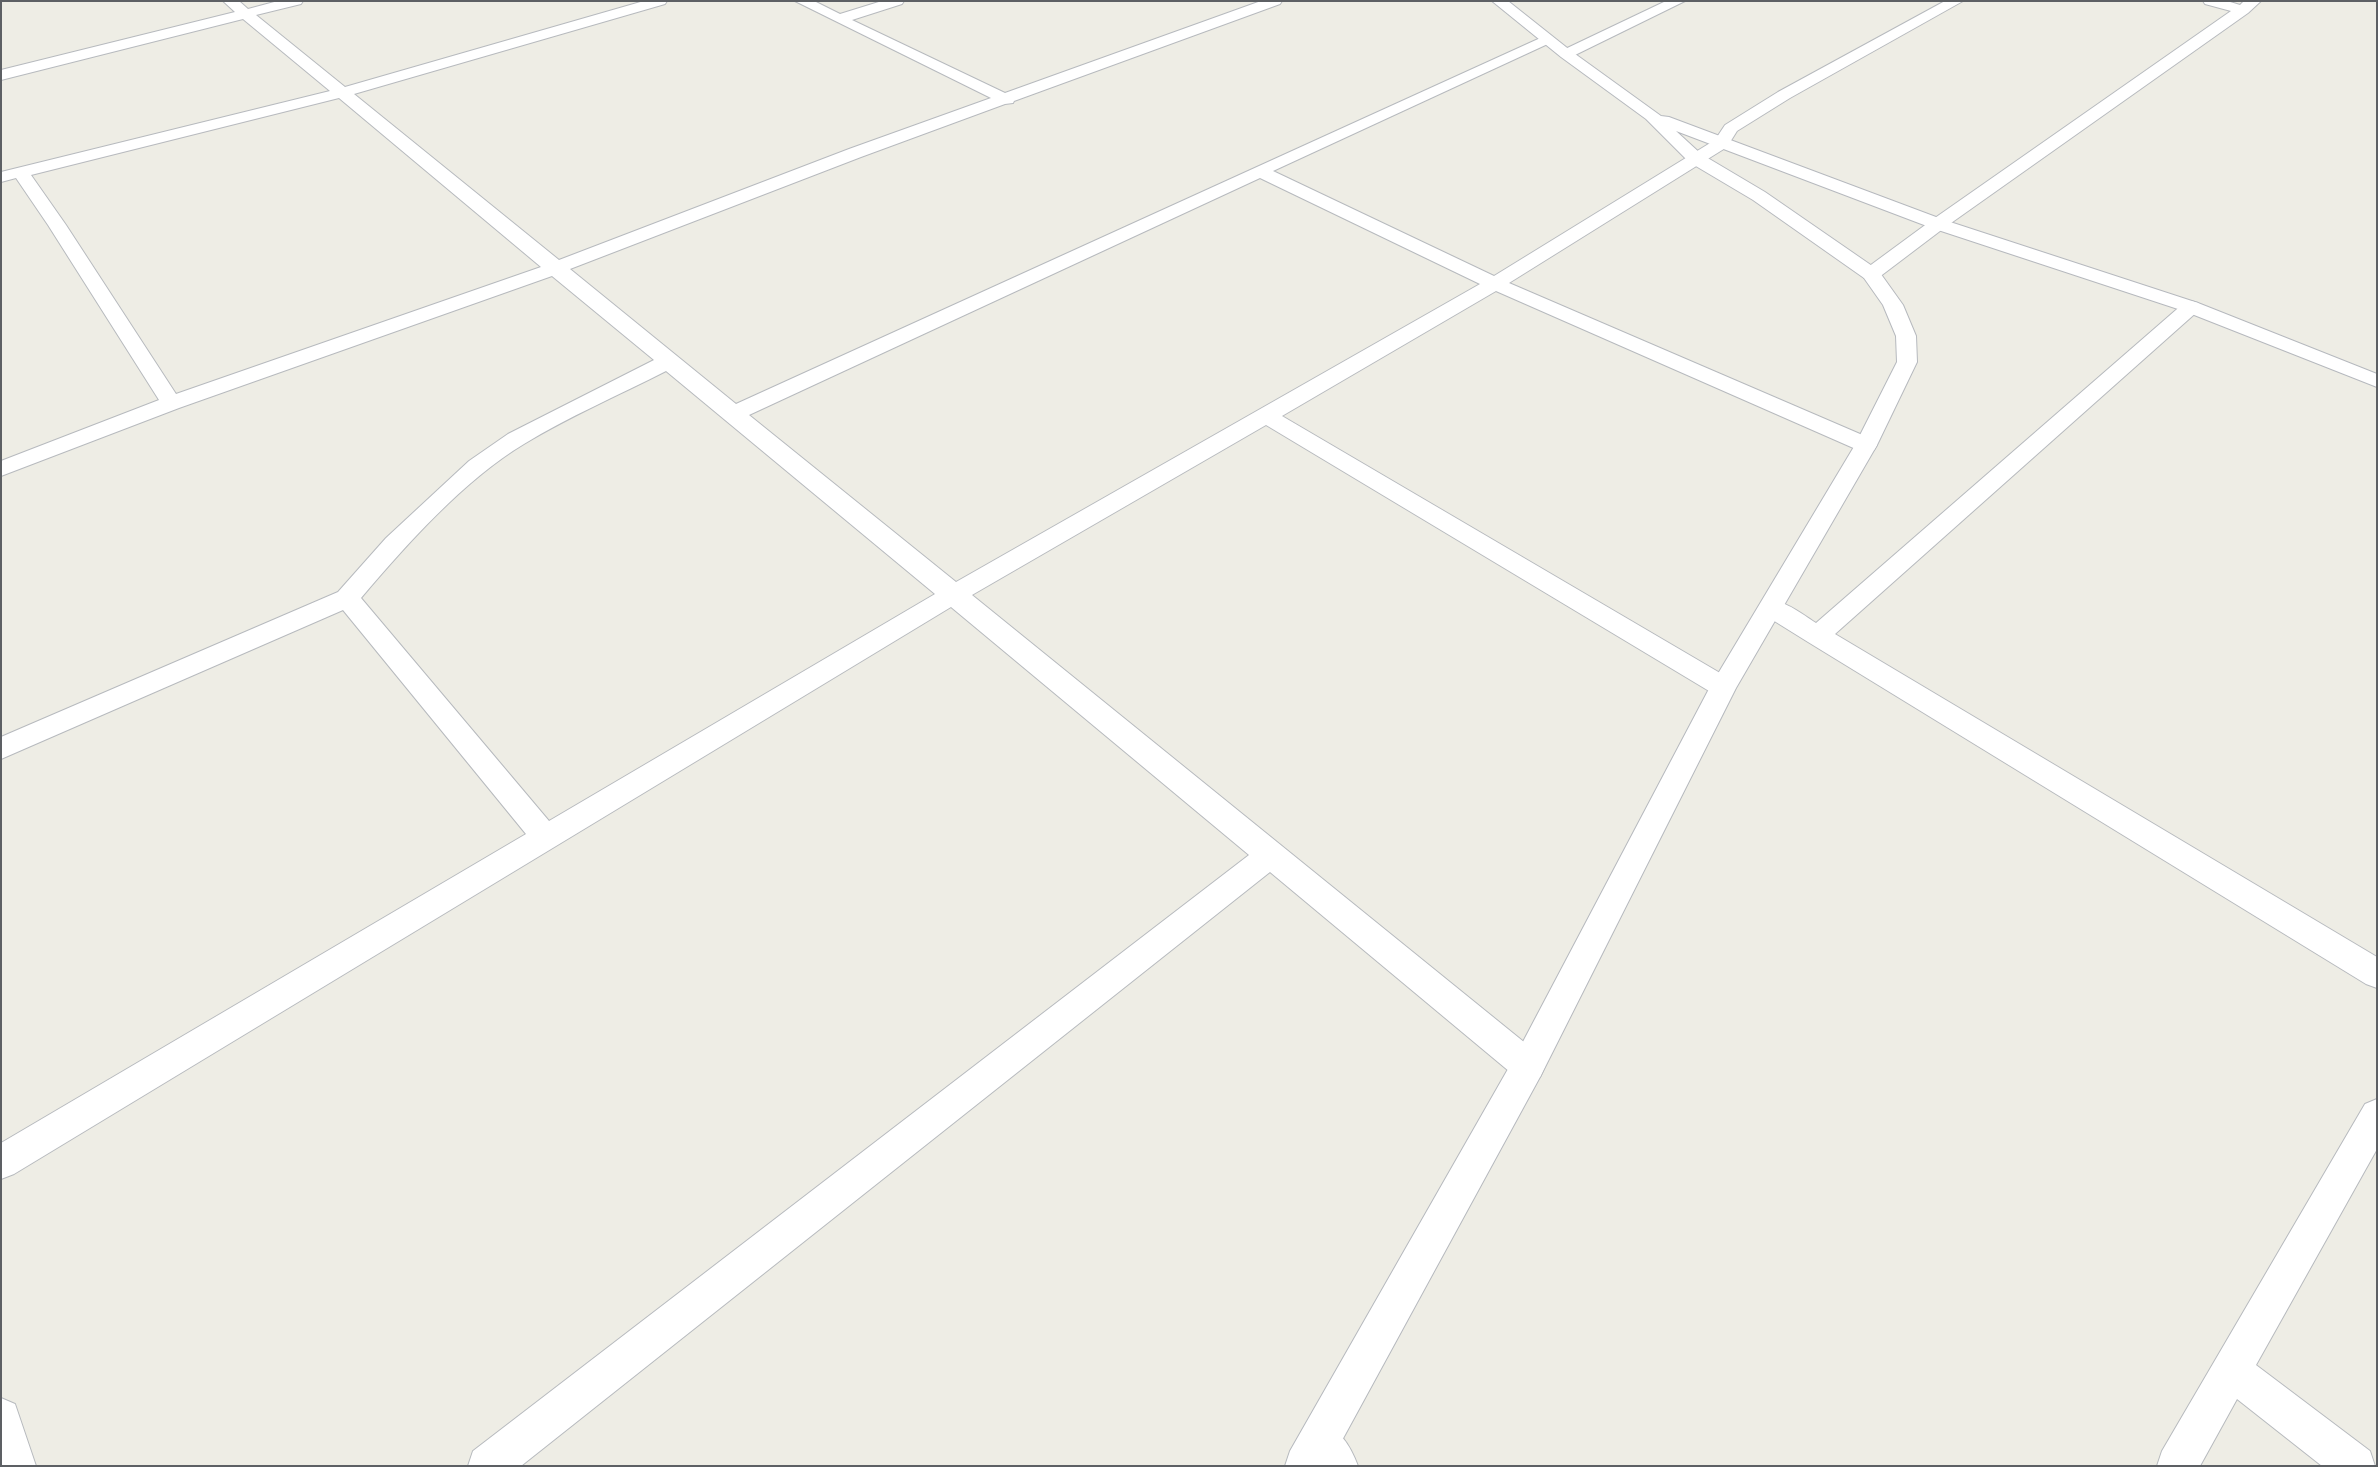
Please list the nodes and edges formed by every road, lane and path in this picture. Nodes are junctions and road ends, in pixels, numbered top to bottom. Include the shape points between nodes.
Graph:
1 (296, 1) edge
2 (660, 1) edge
3 (802, 1) edge
4 (897, 1) edge
5 (1275, 1) edge
6 (1499, 1) edge
7 (1678, 1) edge
8 (1956, 1) edge
9 (2210, 1) edge
10 (2248, 5) edge
11 (238, 8) edge
12 (839, 19) junction
13 (1556, 47) junction
14 (1, 75) edge
15 (342, 93) junction
16 (1007, 100) junction
17 (1652, 116) junction
18 (1721, 143) junction
19 (1695, 158) junction
20 (1259, 171) junction
21 (20, 172) junction
22 (1, 177) edge
23 (1938, 224) junction
24 (556, 268) junction
25 (1871, 274) junction
26 (1495, 284) junction
27 (2191, 307) junction
28 (669, 361) junction
29 (2377, 381) edge
30 (171, 403) junction
31 (734, 414) junction
32 (1267, 416) junction
33 (1866, 445) junction
34 (1, 469) edge
35 (953, 594) junction
36 (347, 598) junction
37 (1772, 608) junction
38 (1816, 636) junction
39 (1724, 687) junction
40 (1, 748) edge
41 (545, 836) junction
42 (1271, 855) junction
43 (2377, 974) edge
44 (1528, 1066) junction
45 (2377, 1115) edge
46 (1, 1162) edge
47 (2232, 1371) junction
48 (1, 1418) edge
49 (1321, 1458) edge
50 (16, 1466) edge
51 (488, 1466) edge
52 (2177, 1466) edge
53 (2355, 1466) edge

1 - 11 street
2 - 15 street
3 - 12 street
4 - 12 street
5 - 16 street
6 - 13 street
7 - 13 street
8 - 18 street via 1784,95 1731,128
9 - 10 street
10 - 23 street
11 - 14 street
11 - 15 street
12 - 16 street
13 - 17 street
13 - 20 street
15 - 21 street
15 - 24 street
16 - 24 street via 855,153
17 - 18 street
17 - 19 street
18 - 19 street
18 - 23 street
19 - 25 street via 1759,196
19 - 26 street
20 - 26 street
20 - 31 street
21 - 22 street
21 - 30 street
23 - 25 street
23 - 27 street
24 - 28 street
24 - 30 street
25 - 33 street via 1892,305 1906,336 1907,362
26 - 32 street
26 - 33 street
27 - 29 street
27 - 38 street
28 - 31 street
28 - 36 street via 516,439 477,466 394,543
30 - 34 street
31 - 35 street
32 - 35 street
32 - 39 street
33 - 37 street
35 - 41 street
35 - 42 street
36 - 40 street
36 - 41 street
37 - 38 street
37 - 39 street
38 - 43 street
39 - 44 street
41 - 46 street
42 - 44 street
42 - 51 street
44 - 49 street
45 - 47 street
47 - 52 street
47 - 53 street
48 - 50 street

